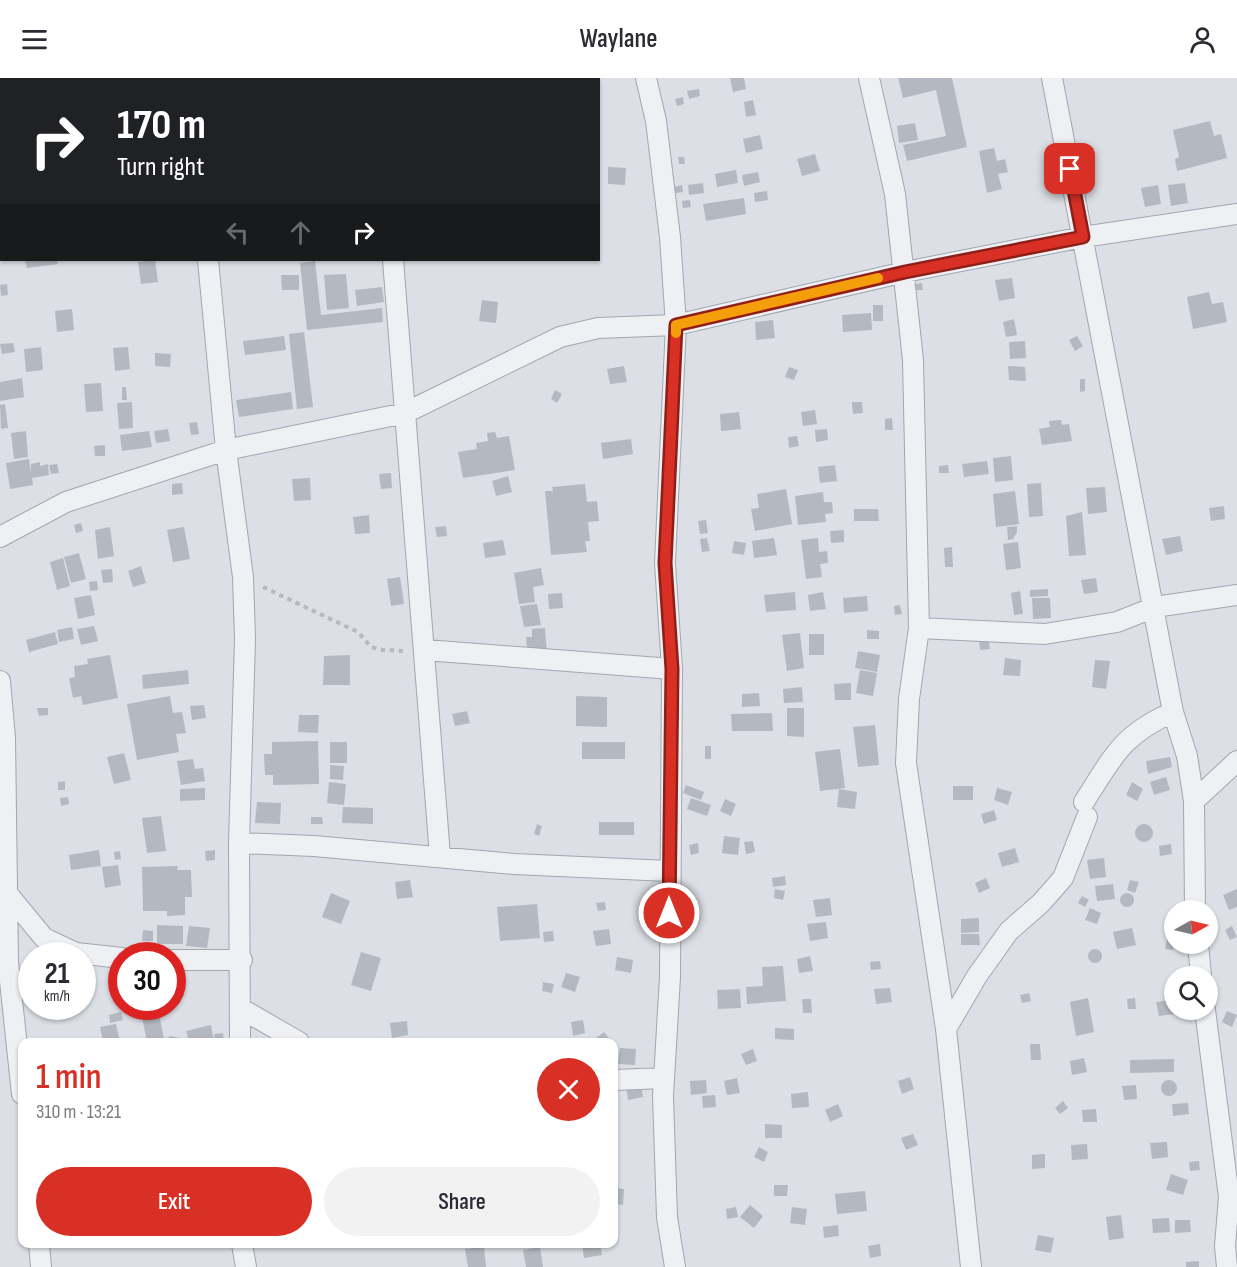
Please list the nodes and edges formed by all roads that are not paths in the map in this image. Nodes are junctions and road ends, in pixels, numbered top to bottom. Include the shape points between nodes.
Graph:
1 (646, 78) edge
2 (869, 78) edge
3 (1052, 78) edge
4 (1237, 214) edge
5 (1083, 237) junction
6 (208, 261) edge
7 (393, 261) edge
8 (905, 272) junction
9 (676, 325) junction
10 (405, 413) junction
11 (226, 450) junction
12 (0, 537) edge
13 (1237, 595) edge
14 (1155, 607) junction
15 (919, 628) junction
16 (425, 650) junction
17 (672, 669) junction
18 (0, 681) edge
19 (1173, 712) junction
20 (1237, 761) edge
21 (1194, 801) junction
22 (239, 843) junction
23 (440, 856) junction
24 (669, 871) junction
25 (7, 893) junction
26 (1195, 900) edge
27 (108, 956) edge
28 (186, 960) edge
29 (242, 960) junction
30 (240, 1008) junction
31 (1206, 1020) edge
32 (946, 1029) junction
33 (240, 1038) edge
34 (292, 1038) edge
35 (18, 1053) edge
36 (664, 1078) junction
37 (618, 1080) edge
38 (39, 1248) edge
39 (243, 1248) edge
40 (41, 1267) edge
41 (246, 1267) edge
42 (675, 1267) edge
43 (971, 1267) edge
44 (1227, 1267) edge

1 - 9 street via 656,121 669,226
2 - 8 street via 895,194
3 - 5 street
4 - 5 street
5 - 8 street
5 - 14 street
6 - 11 street
7 - 10 street
8 - 9 street
8 - 15 street via 913,360
9 - 10 street via 598,328 560,337
9 - 17 street via 665,563
10 - 11 street
10 - 16 street
11 - 12 street via 66,502
11 - 22 street via 243,578
13 - 14 street
14 - 15 street via 1117,622 1046,634
14 - 19 street
15 - 32 street via 909,699 906,763
16 - 17 street
16 - 23 street
17 - 24 street
18 - 25 street via 5,738
19 - 21 street
19 - 32 street via 1147,723 1122,743 1085,810 1063,879 1009,931
20 - 21 street
21 - 26 street
22 - 23 street
22 - 29 street
23 - 24 street via 514,864
24 - 36 street via 670,977
25 - 27 street via 44,938 76,953
25 - 35 street
28 - 29 street
29 - 30 street
30 - 33 street
30 - 34 street
31 - 44 street via 1229,1197
32 - 43 street
36 - 37 street
36 - 42 street via 667,1217
38 - 40 street
39 - 41 street

